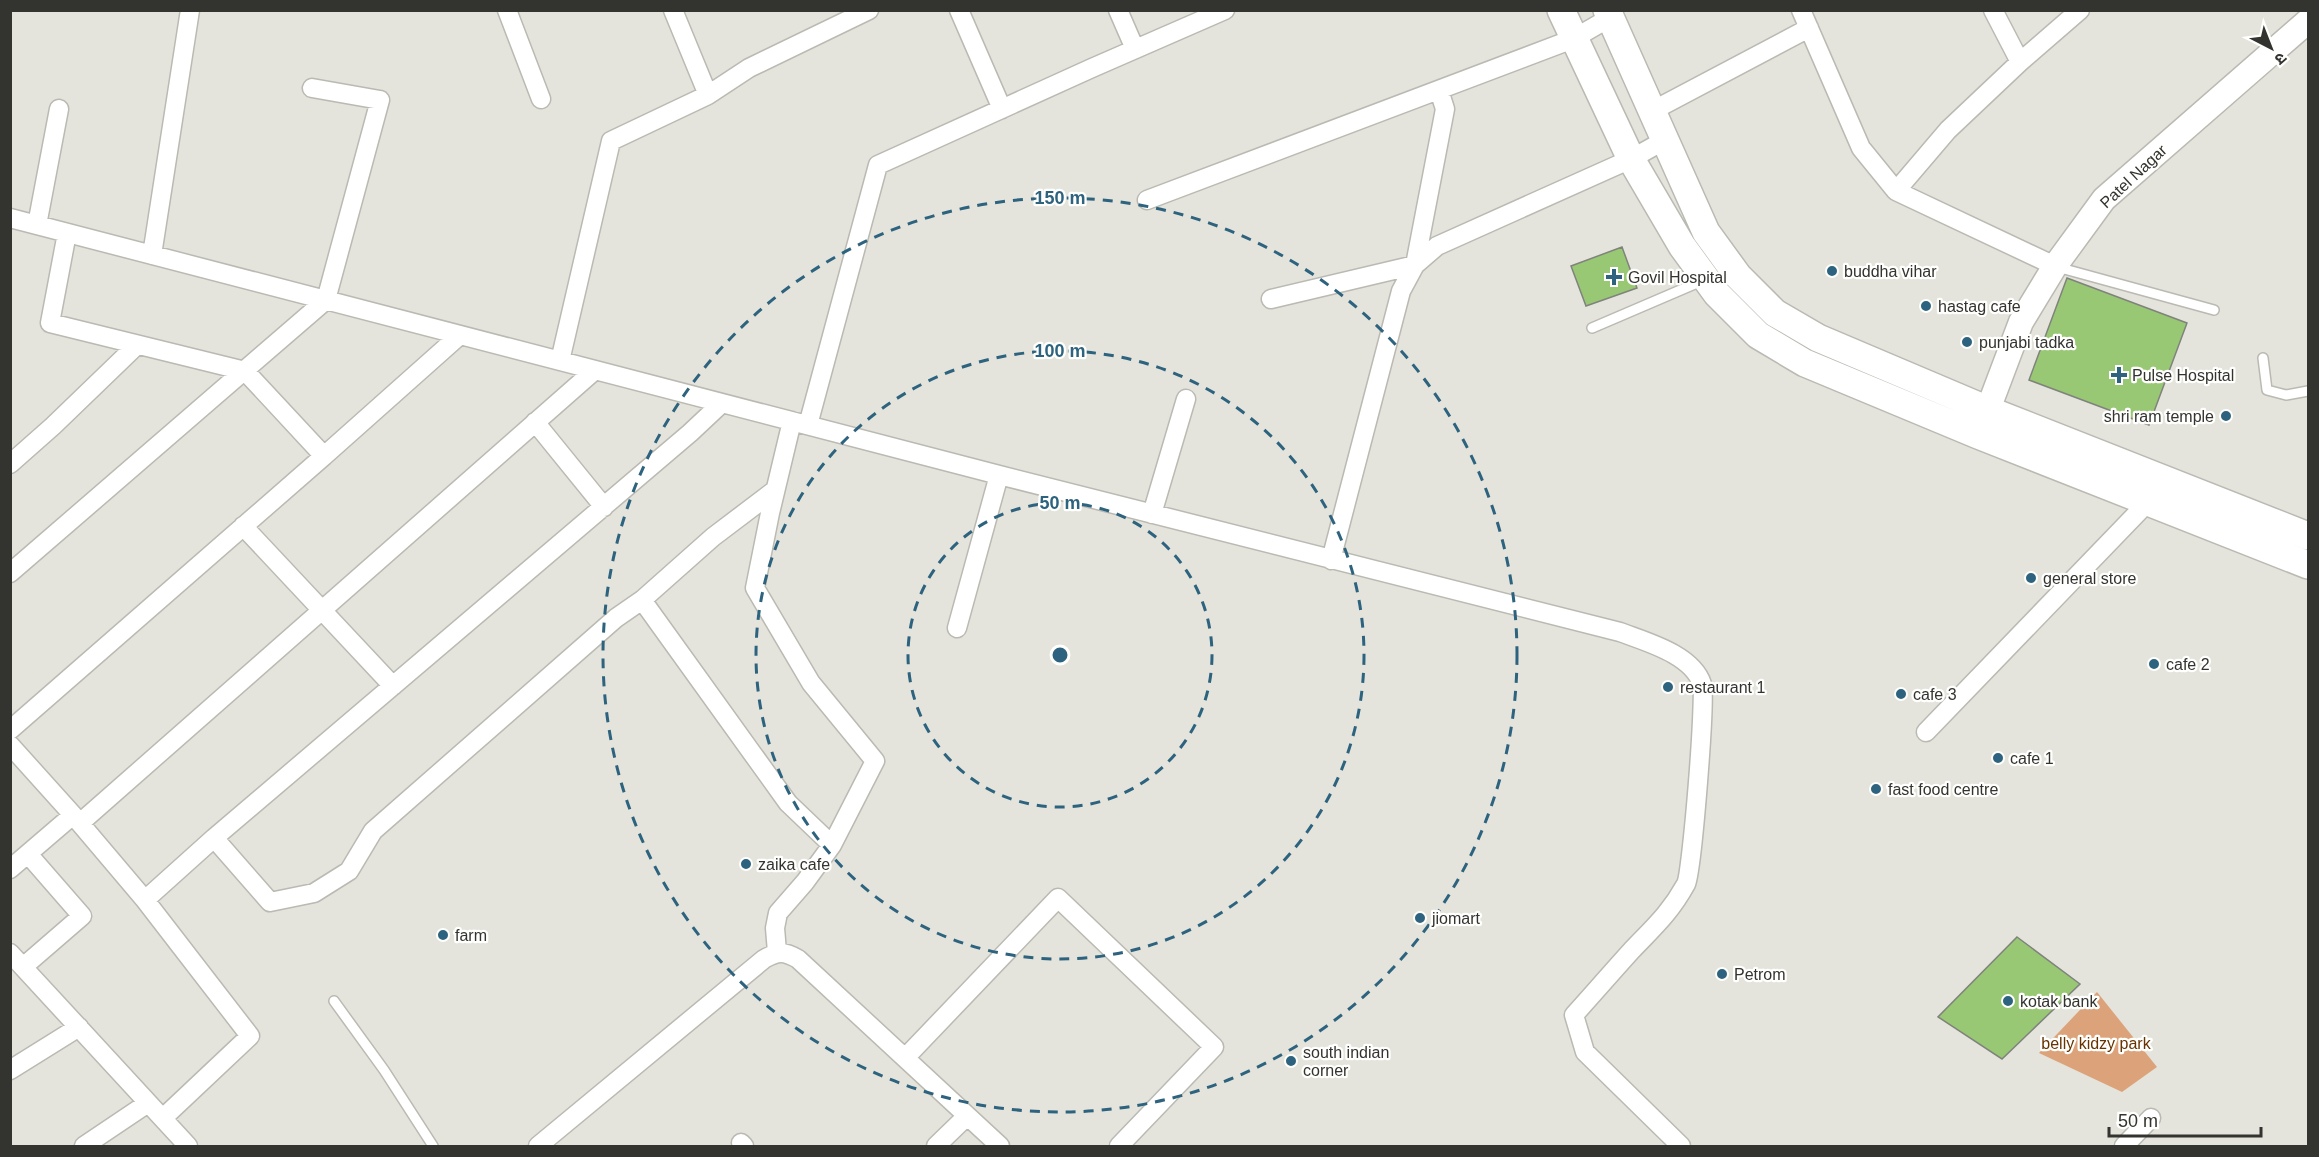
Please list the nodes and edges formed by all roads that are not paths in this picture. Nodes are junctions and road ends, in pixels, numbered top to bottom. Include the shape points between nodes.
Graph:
1 (190, 10) edge
2 (507, 10) edge
3 (673, 10) edge
4 (869, 10) edge
5 (959, 10) edge
6 (1118, 10) edge
7 (1226, 10) edge
8 (1561, 10) edge
9 (1801, 10) edge
10 (1993, 10) edge
11 (2080, 10) edge
12 (1609, 14) edge
13 (2308, 21) edge
14 (1809, 28) junction
15 (1573, 39) junction
16 (1135, 49) junction
17 (2020, 62) junction
18 (312, 88) dead end
19 (1439, 90) junction
20 (708, 95) junction
21 (541, 99) dead end
22 (58, 109) dead end
23 (1002, 109) junction
24 (1652, 111) junction
25 (1665, 140) junction
26 (1631, 159) junction
27 (1896, 191) junction
28 (1147, 200) dead end
29 (10, 218) edge
30 (38, 225) junction
31 (67, 233) junction
32 (152, 255) junction
33 (1415, 265) junction
34 (2055, 266) junction
35 (1707, 279) junction
36 (1271, 299) dead end
37 (326, 300) junction
38 (2214, 310) dead end
39 (1592, 328) dead end
40 (460, 335) junction
41 (137, 345) junction
42 (2263, 358) dead end
43 (560, 361) junction
44 (595, 370) junction
45 (245, 371) junction
46 (2308, 391) edge
47 (1186, 399) dead end
48 (722, 403) junction
49 (1988, 410) junction
50 (535, 422) junction
51 (800, 423) junction
52 (1977, 435) junction
53 (324, 456) junction
54 (10, 464) edge
55 (999, 475) junction
56 (775, 490) junction
57 (2148, 502) junction
58 (604, 507) junction
59 (1152, 514) junction
60 (243, 526) junction
61 (2308, 536) edge
62 (1331, 560) junction
63 (2308, 565) edge
64 (10, 573) edge
65 (642, 600) junction
66 (322, 610) junction
67 (957, 628) dead end
68 (393, 686) junction
69 (10, 730) edge
70 (1926, 732) dead end
71 (10, 745) edge
72 (76, 819) junction
73 (214, 838) junction
74 (831, 846) junction
75 (28, 854) junction
76 (10, 869) edge
77 (145, 900) junction
78 (777, 952) junction
79 (10, 953) edge
80 (23, 967) junction
81 (334, 1001) dead end
82 (78, 1027) junction
83 (905, 1059) junction
84 (10, 1070) edge
85 (148, 1103) junction
86 (967, 1116) junction
87 (163, 1118) junction
88 (2151, 1118) dead end
89 (84, 1146) edge
90 (188, 1146) edge
91 (433, 1146) edge
92 (538, 1146) edge
93 (936, 1146) edge
94 (1000, 1146) edge
95 (1119, 1146) edge
96 (1681, 1146) edge
97 (2124, 1146) edge

1 - 32 street
2 - 21 street
3 - 20 street
4 - 20 street via 749,68
5 - 23 street
6 - 16 street
7 - 16 street
8 - 15 main road
9 - 14 street
10 - 17 street
11 - 17 street
12 - 15 street
12 - 24 main road
13 - 34 street, Patel Nagar via 2104,199
14 - 24 street
14 - 27 street via 1861,148
15 - 19 street
15 - 26 main road
16 - 23 street
17 - 27 street via 1948,130
18 - 37 street via 380,100
19 - 28 street
19 - 33 street via 1445,109
20 - 43 street via 610,141
22 - 30 street
23 - 51 street via 878,165
24 - 25 main road
25 - 26 street
25 - 49 main road via 1706,232 1738,276 1775,313 1818,339
26 - 33 street via 1437,246
26 - 35 main road via 1682,246
27 - 34 street
29 - 30 street
30 - 31 street
31 - 32 street
31 - 41 street via 50,323
32 - 37 street
33 - 36 street
33 - 62 street via 1401,291
34 - 38 lane
34 - 49 street, Patel Nagar via 2021,322
35 - 39 lane
35 - 52 main road via 1758,335 1805,363
37 - 40 street
37 - 45 street
40 - 43 street
40 - 53 street
41 - 45 street
41 - 54 street
42 - 46 lane via 2267,390 2286,395
43 - 44 street
44 - 48 street
44 - 50 street
45 - 53 street
45 - 64 street
47 - 59 street
48 - 51 street
48 - 58 street
49 - 52 street, Patel Nagar
49 - 61 main road
50 - 58 street
50 - 66 street
51 - 55 street
51 - 56 street
52 - 57 main road
53 - 60 street
55 - 59 street
55 - 67 street
56 - 65 street via 713,537
56 - 74 street via 755,588 811,683 875,762
57 - 63 main road
57 - 70 street
58 - 68 street
59 - 62 street
60 - 66 street
60 - 69 street
62 - 96 street via 1620,632 1679,656 1702,684 1703,724 1688,880 1667,914 1574,1015 1585,1052
65 - 73 street via 616,618 373,831 349,871 314,893 270,902
65 - 74 street via 788,803
66 - 68 street
66 - 72 street
68 - 73 street
71 - 72 street
72 - 75 street
72 - 77 street
73 - 77 street
74 - 78 street via 778,913
75 - 76 street
75 - 80 street via 82,916
77 - 87 street via 250,1036
78 - 83 street via 798,959
78 - 92 street
79 - 80 street
80 - 82 street
81 - 91 lane
82 - 84 street
82 - 85 street
83 - 86 street
83 - 95 street via 1058,898 1214,1047
85 - 87 street
85 - 89 street
86 - 93 street
86 - 94 street
87 - 90 street
88 - 97 street

